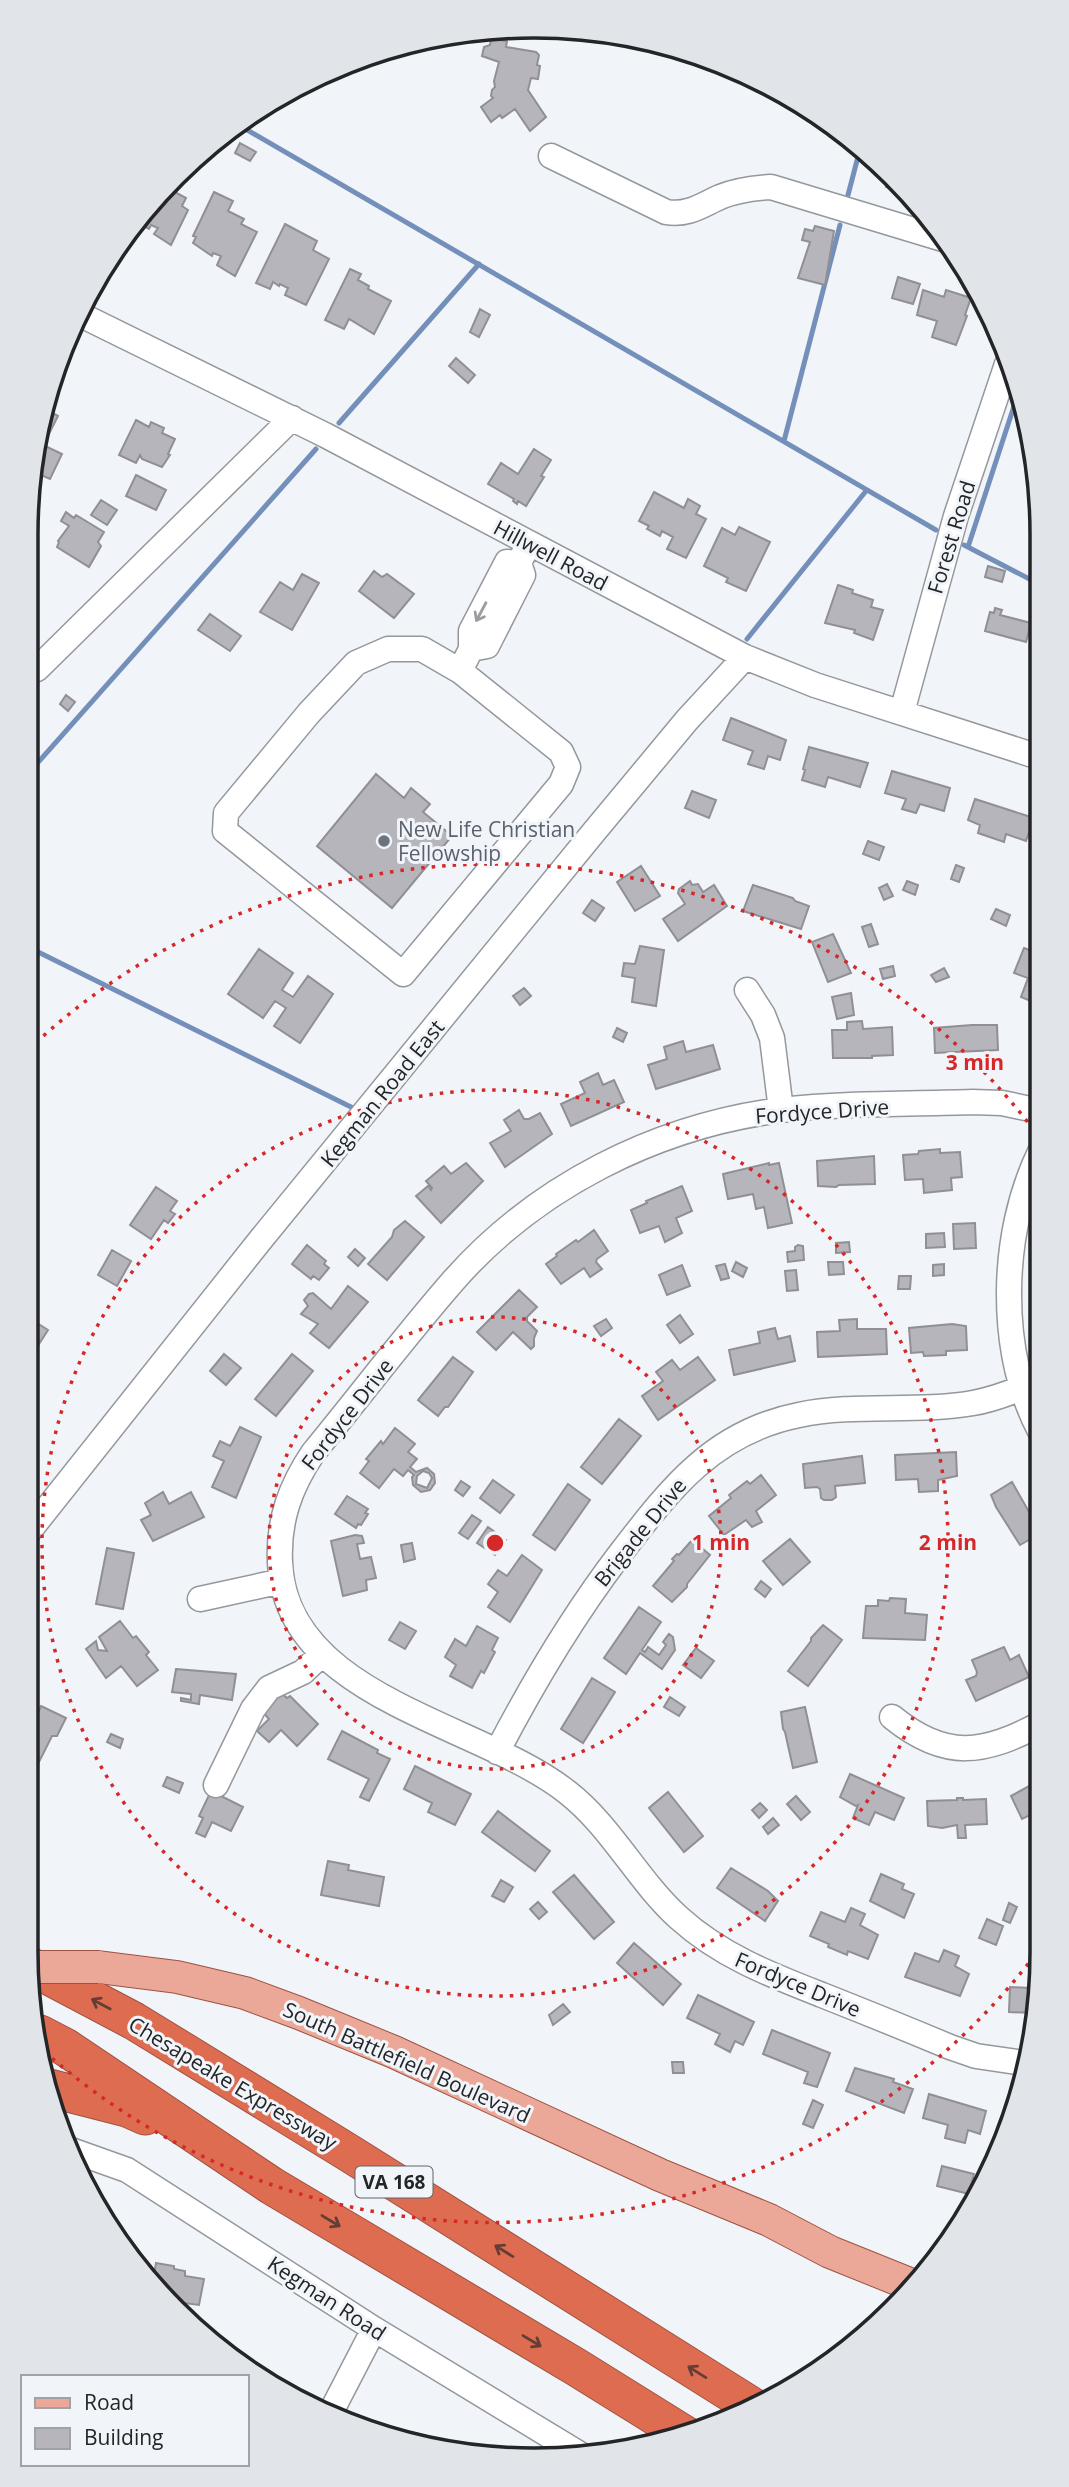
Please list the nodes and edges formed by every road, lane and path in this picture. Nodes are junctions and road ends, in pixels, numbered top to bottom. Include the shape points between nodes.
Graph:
1 (551, 156) dead end
2 (929, 235) edge
3 (88, 319) edge
4 (1004, 374) edge
5 (292, 418) junction
6 (524, 553) junction
7 (745, 657) junction
8 (466, 660) junction
9 (38, 668) edge
10 (902, 712) junction
11 (1030, 754) edge
12 (747, 990) dead end
13 (1030, 1109) edge
14 (781, 1111) junction
15 (1030, 1173) edge
16 (1024, 1387) junction
17 (1030, 1403) edge
18 (38, 1520) edge
19 (282, 1581) junction
20 (200, 1599) dead end
21 (322, 1654) junction
22 (892, 1717) dead end
23 (1030, 1729) edge
24 (497, 1752) junction
25 (216, 1785) dead end
26 (39, 1966) edge
27 (39, 1971) edge
28 (46, 2037) edge
29 (1018, 2062) edge
30 (58, 2090) edge
31 (82, 2154) edge
32 (272, 2186) junction
33 (769, 2220) junction
34 (918, 2267) edge
35 (905, 2282) edge
36 (374, 2329) junction
37 (744, 2402) edge
38 (334, 2406) edge
39 (675, 2428) edge
40 (568, 2447) edge

1 - 2 street via 675,214 746,189 771,187
3 - 5 street, Hillwell Road
4 - 10 street, Forest Road via 956,516
5 - 6 street, Hillwell Road
5 - 9 street
6 - 7 street, Hillwell Road
6 - 8 street via 507,562 471,631
7 - 10 street, Hillwell Road
7 - 18 street, Kegman Road East via 593,833
8 - 8 street via 422,649 388,649 356,663 226,813 225,831 402,974 561,783 568,766 561,752
10 - 11 street, Hillwell Road
12 - 14 street via 772,1038
13 - 14 street, Fordyce Drive via 972,1102
14 - 19 street, Fordyce Drive via 703,1126 645,1146 579,1177 498,1238 455,1279 300,1473 282,1520
15 - 16 street via 1017,1214 1009,1292
16 - 17 street
16 - 24 street, Brigade Drive via 962,1405 800,1415 744,1434 706,1457 677,1482 590,1595 545,1662
19 - 20 street
19 - 21 street, Fordyce Drive via 295,1618
21 - 24 street, Fordyce Drive via 361,1685
21 - 25 street via 303,1672 269,1688 253,1709
22 - 23 street via 911,1733 958,1748 996,1745
24 - 29 street, Fordyce Drive via 568,1792 596,1818 678,1918 734,1958 963,2051
26 - 33 main road, South Battlefield Boulevard, bridge via 98,1967 177,1977 245,1993 394,2052
37 -> 27 highway, Chesapeake Expressway / VA 168 via 134,2021
28 - 32 highway
30 - 32 highway via 156,2120
31 - 36 street, Kegman Road via 127,2170
32 -> 39 highway
33 - 34 main road, South Battlefield Boulevard
33 - 35 main road, South Battlefield Boulevard via 830,2252
36 - 38 street
36 - 40 street, Kegman Road

